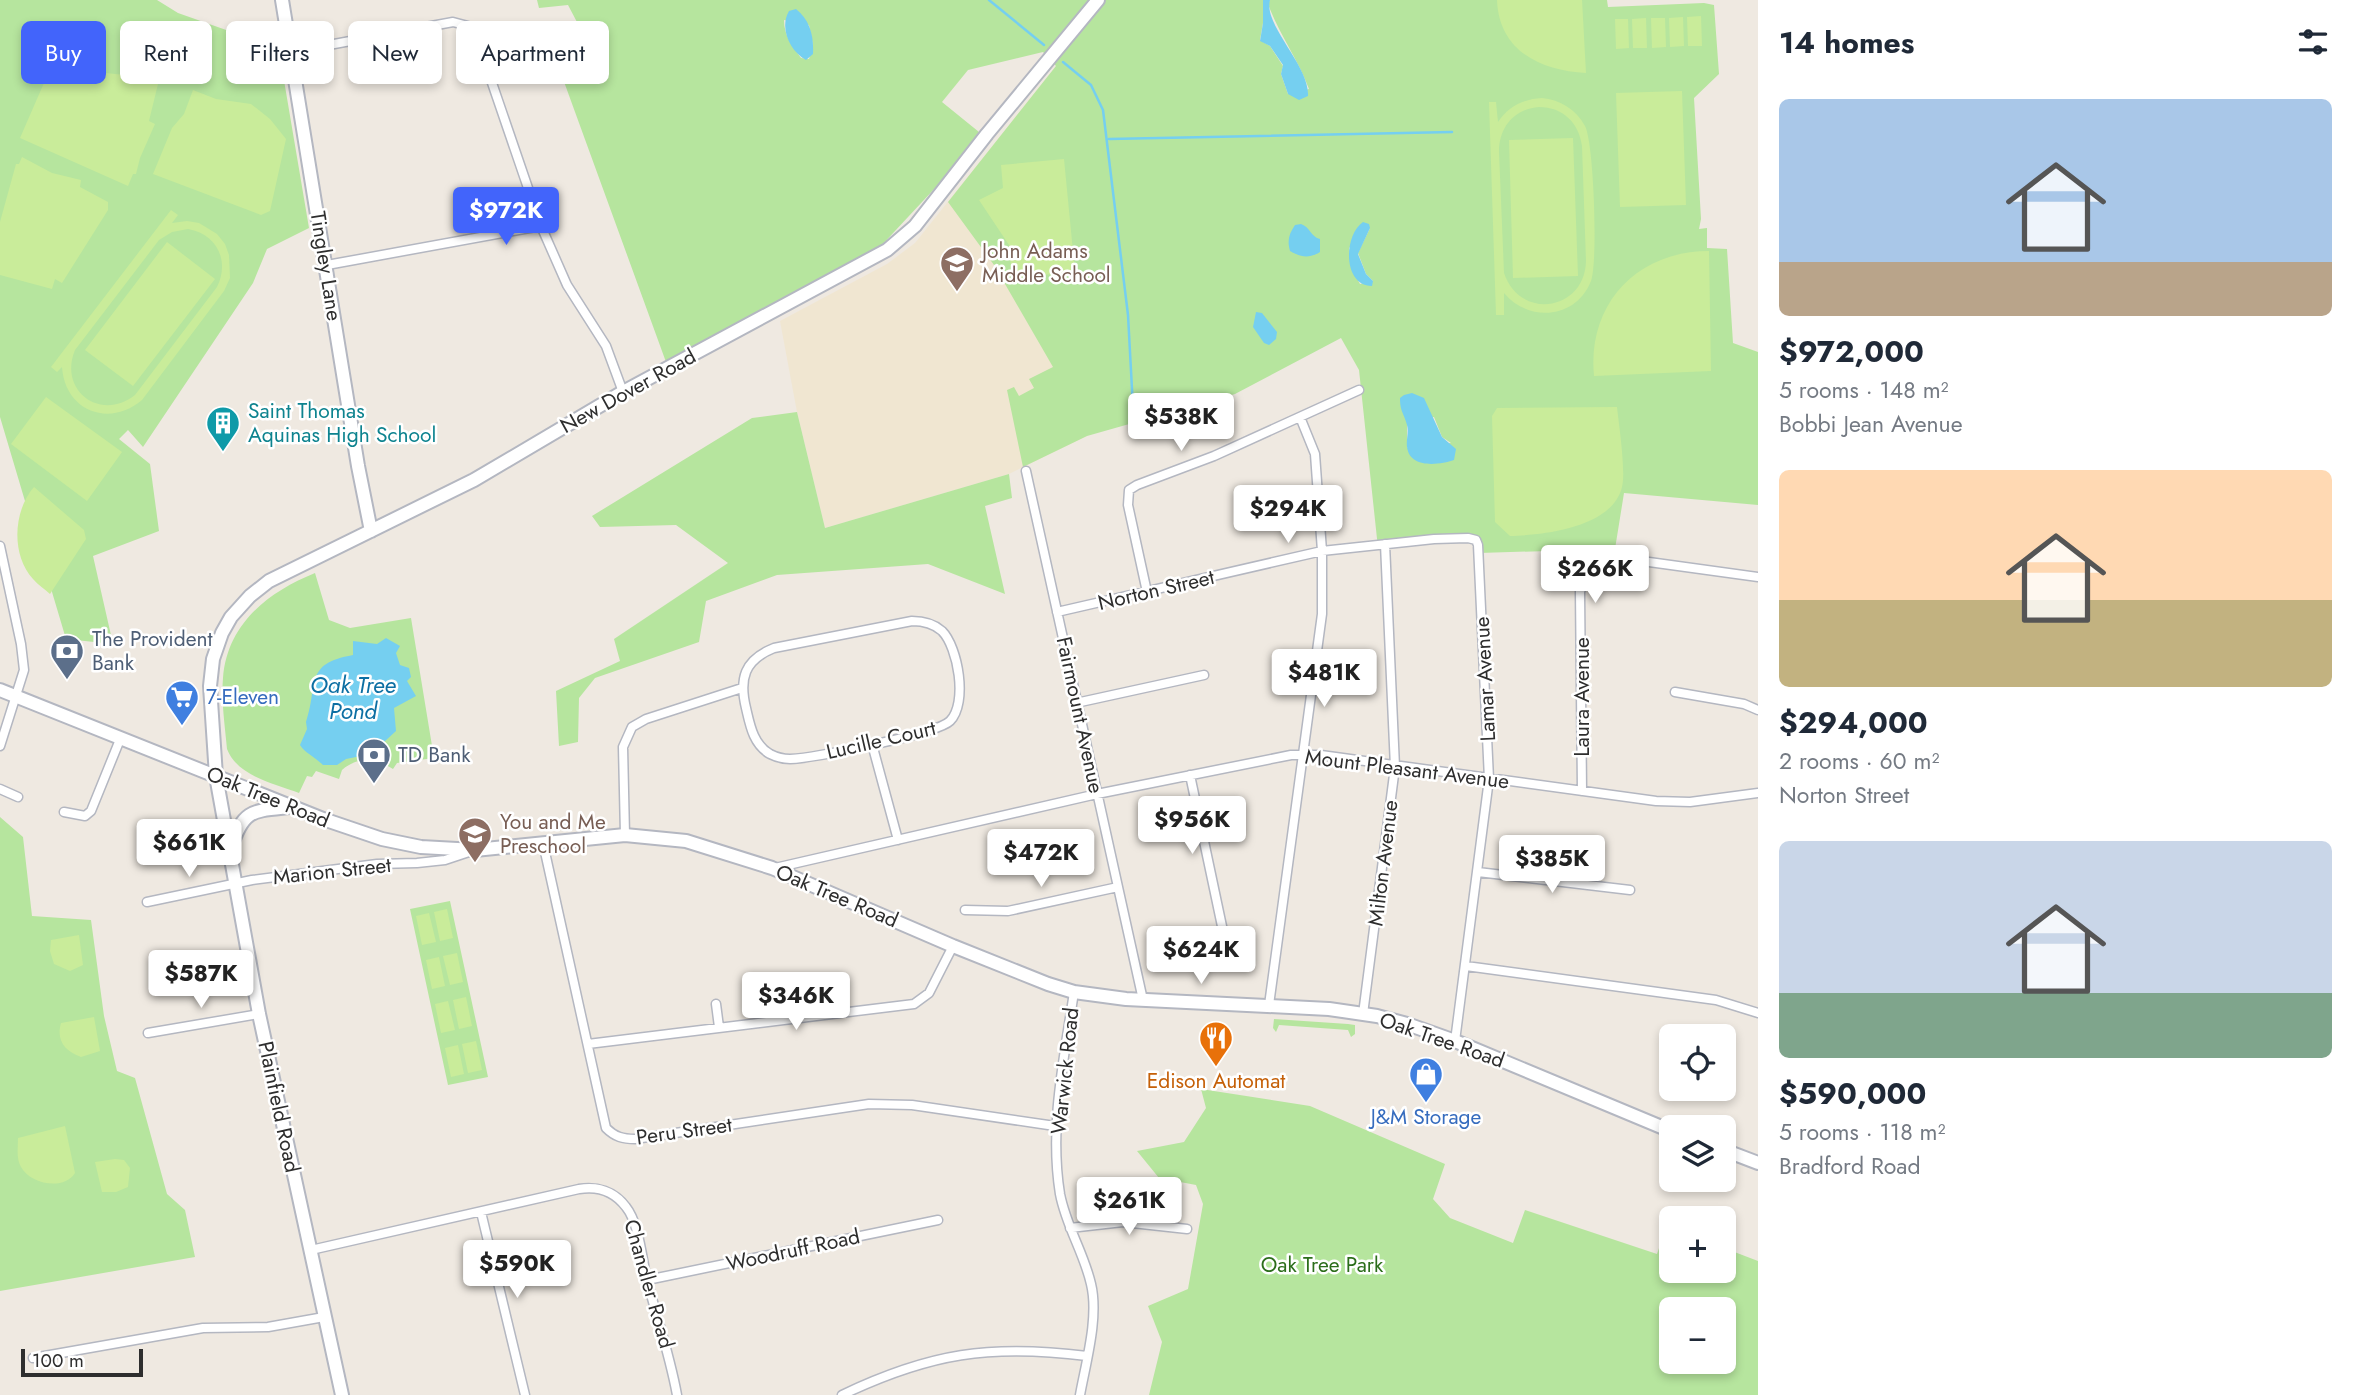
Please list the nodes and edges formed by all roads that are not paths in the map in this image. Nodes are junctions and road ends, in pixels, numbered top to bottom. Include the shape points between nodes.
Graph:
1 (282, 0) edge
2 (1098, 0) edge
3 (286, 21) edge
4 (334, 44) edge
5 (297, 84) edge
6 (541, 226) junction
7 (327, 265) junction
8 (1359, 390) dead end
9 (623, 392) junction
10 (1300, 417) junction
11 (1026, 471) dead end
12 (371, 531) junction
13 (1385, 544) junction
14 (0, 546) edge
15 (1322, 551) junction
16 (1479, 568) joint
17 (1758, 577) edge
18 (1147, 592) junction
19 (1057, 612) junction
20 (1204, 675) dead end
21 (742, 688) junction
22 (0, 690) edge
23 (1675, 692) dead end
24 (17, 696) junction
25 (1076, 703) junction
26 (1758, 710) edge
27 (121, 737) junction
28 (872, 744) junction
29 (0, 746) edge
30 (1303, 754) junction
31 (1395, 767) junction
32 (1190, 775) junction
33 (216, 776) junction
34 (1489, 779) junction
35 (0, 789) edge
36 (1582, 791) junction
37 (1758, 793) edge
38 (1097, 794) junction
39 (18, 797) dead end
40 (292, 807) junction
41 (64, 812) dead end
42 (625, 835) junction
43 (898, 840) junction
44 (543, 843) junction
45 (475, 850) junction
46 (230, 851) junction
47 (772, 868) junction
48 (1478, 872) junction
49 (236, 884) junction
50 (1118, 887) junction
51 (1630, 890) dead end
52 (147, 902) dead end
53 (965, 910) dead end
54 (1223, 930) dead end
55 (953, 946) junction
56 (1466, 966) junction
57 (1074, 992) junction
58 (1143, 1000) junction
59 (716, 1004) dead end
60 (1269, 1005) junction
61 (1758, 1013) edge
62 (259, 1014) junction
63 (1363, 1014) junction
64 (719, 1027) junction
65 (148, 1033) dead end
66 (1455, 1041) junction
67 (588, 1044) junction
68 (1055, 1126) junction
69 (1659, 1126) edge
70 (1736, 1155) edge
71 (1758, 1163) edge
72 (481, 1212) junction
73 (938, 1220) dead end
74 (1070, 1228) junction
75 (1187, 1229) dead end
76 (311, 1250) junction
77 (647, 1280) junction
78 (324, 1317) junction
79 (1087, 1356) junction
80 (33, 1358) dead end
81 (342, 1395) edge
82 (525, 1395) edge
83 (677, 1395) edge
84 (842, 1395) edge
85 (1080, 1395) edge

1 - 3 street, Tingley Lane
2 - 9 street, New Dover Road via 915,226 895,244
4 - 6 street via 453,23 468,26 477,39
5 - 7 street, Tingley Lane
6 - 7 street
6 - 9 street via 567,285 606,346
7 - 12 street, Tingley Lane
8 - 10 street
9 - 12 street, New Dover Road via 474,480
10 - 15 street via 1315,454
10 - 18 street via 1129,490 1128,505
11 - 19 street, Fairmount Avenue
12 - 33 street, New Dover Road via 269,581 231,617 211,668
13 - 15 street, Norton Street
13 - 16 street, Norton Street via 1476,540
13 - 31 street, Milton Avenue
14 - 24 street via 23,660
15 - 18 street, Norton Street
15 - 30 street via 1322,614
16 - 34 street, Lamar Avenue
17 - 36 street, Laura Avenue via 1620,558 1598,563 1585,576 1580,592
18 - 19 street, Norton Street
19 - 25 street, Fairmount Avenue
20 - 25 street
21 - 28 street, Lucille Court via 754,737 770,754 793,759
21 - 28 street, Lucille Court via 751,664 774,648 912,621 934,625 951,646 961,693 955,715 938,729
21 - 42 street via 632,727 623,747
22 - 24 street, Oak Tree Road
23 - 26 street
24 - 27 street, Oak Tree Road
24 - 29 street
25 - 38 street, Fairmount Avenue
27 - 33 street, Oak Tree Road
27 - 41 street via 91,811 85,816
28 - 43 street
30 - 31 street, Mount Pleasant Avenue
30 - 32 street, Mount Pleasant Avenue
30 - 60 street
31 - 34 street, Mount Pleasant Avenue
31 - 63 street, Milton Avenue
32 - 38 street, Mount Pleasant Avenue
32 - 54 street
33 - 40 street, Oak Tree Road
33 - 46 street, Plainfield Road
34 - 36 street, Mount Pleasant Avenue
34 - 48 street, Lamar Avenue
35 - 39 street
36 - 37 street, Mount Pleasant Avenue via 1690,802
38 - 43 street, Mount Pleasant Avenue
38 - 50 street, Fairmount Avenue
40 - 45 street, Oak Tree Road via 382,839
40 - 46 street via 252,813 242,820
42 - 44 street, Oak Tree Road
42 - 47 street, Oak Tree Road via 686,841
43 - 47 street, Mount Pleasant Avenue
44 - 45 street, Oak Tree Road
44 - 67 street, Peru Street
45 - 49 street, Marion Street via 445,860 377,864
46 - 49 street, Plainfield Road
47 - 55 street, Oak Tree Road
48 - 51 street
48 - 56 street, Lamar Avenue
49 - 52 street, Marion Street
49 - 62 street, Plainfield Road
50 - 53 street via 1008,911
50 - 58 street, Fairmount Avenue
55 - 57 street, Oak Tree Road
55 - 64 street via 929,993 914,1004
56 - 61 street via 1716,1000
56 - 66 street, Lamar Avenue
57 - 58 street, Oak Tree Road
57 - 68 street, Warwick Road
58 - 60 street, Oak Tree Road
59 - 64 street
60 - 63 street, Oak Tree Road
62 - 65 street
62 - 76 street, Plainfield Road
63 - 66 street, Oak Tree Road
64 - 67 street
66 - 69 street, Oak Tree Road
67 - 68 street, Peru Street via 606,1128 623,1139 869,1104 912,1105
68 - 74 street, Warwick Road via 1060,1194
70 - 71 street
72 - 76 street, Chandler Road
72 - 77 street, Chandler Road via 579,1189 602,1189 632,1215
72 - 82 street
73 - 77 street, Woodruff Road
74 - 75 street via 1123,1222
74 - 79 street, Warwick Road via 1088,1272 1094,1303
76 - 78 street, Plainfield Road
77 - 83 street, Chandler Road
78 - 80 street via 268,1327 203,1328
78 - 81 street, Plainfield Road
79 - 84 street via 1041,1350 951,1355
79 - 85 street, Warwick Road

